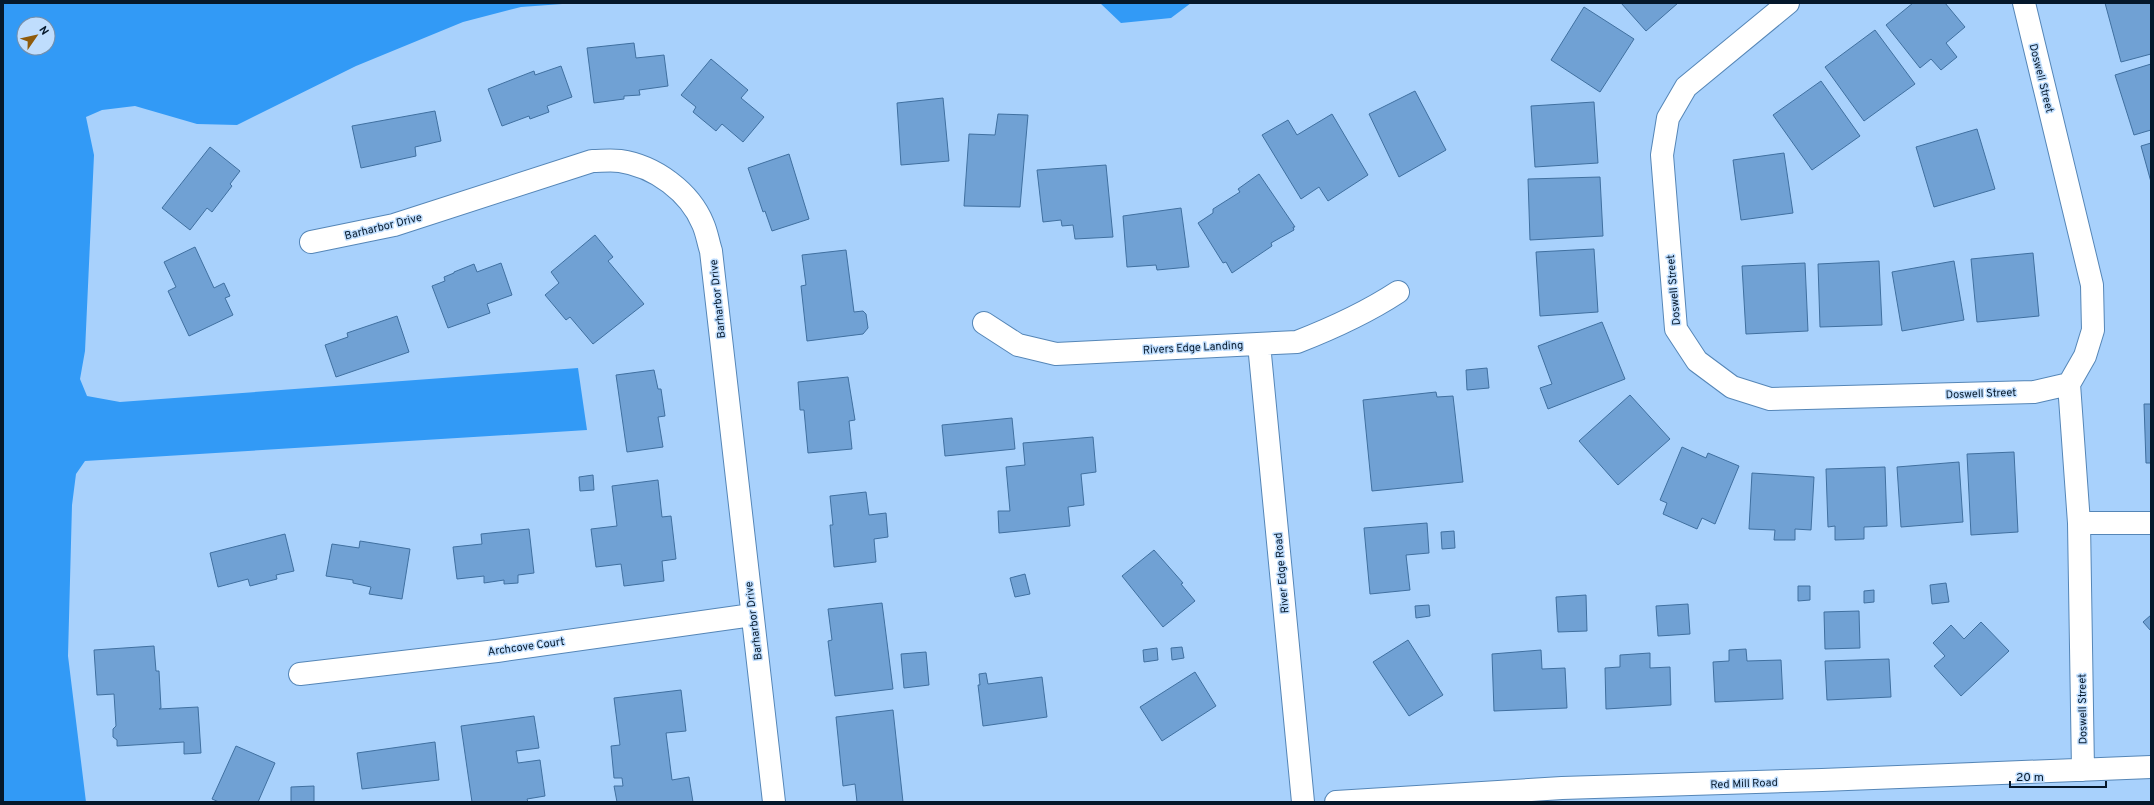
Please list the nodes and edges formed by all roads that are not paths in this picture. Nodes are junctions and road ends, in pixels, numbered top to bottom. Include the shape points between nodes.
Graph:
1 (1788, 3) edge
2 (2024, 3) edge
3 (311, 242) dead end
4 (1398, 292) dead end
5 (984, 323) dead end
6 (1260, 344) junction
7 (2069, 384) junction
8 (2079, 523) junction
9 (2151, 523) edge
10 (752, 615) junction
11 (300, 674) dead end
12 (2151, 767) edge
13 (2083, 770) junction
14 (774, 802) edge
15 (1303, 802) edge
16 (1336, 802) edge

1 - 7 street, Doswell Street via 1686,87 1668,118 1662,154 1676,329 1697,362 1732,387 1770,399 2034,392
2 - 7 street, Doswell Street via 2092,285 2093,330 2085,356
3 - 10 street, Barharbor Drive via 394,225 592,161 620,161 647,169 672,184 692,204 703,224 711,251
4 - 6 street, Rivers Edge Landing via 1372,309 1297,342
5 - 6 street, Rivers Edge Landing via 1018,345 1056,354
6 - 15 street, River Edge Road
7 - 8 street, Doswell Street
8 - 9 street
8 - 13 street, Doswell Street
10 - 11 street, Archcove Court via 497,651
10 - 14 street, Barharbor Drive
12 - 13 street, Red Mill Road
13 - 16 street, Red Mill Road via 1562,788

